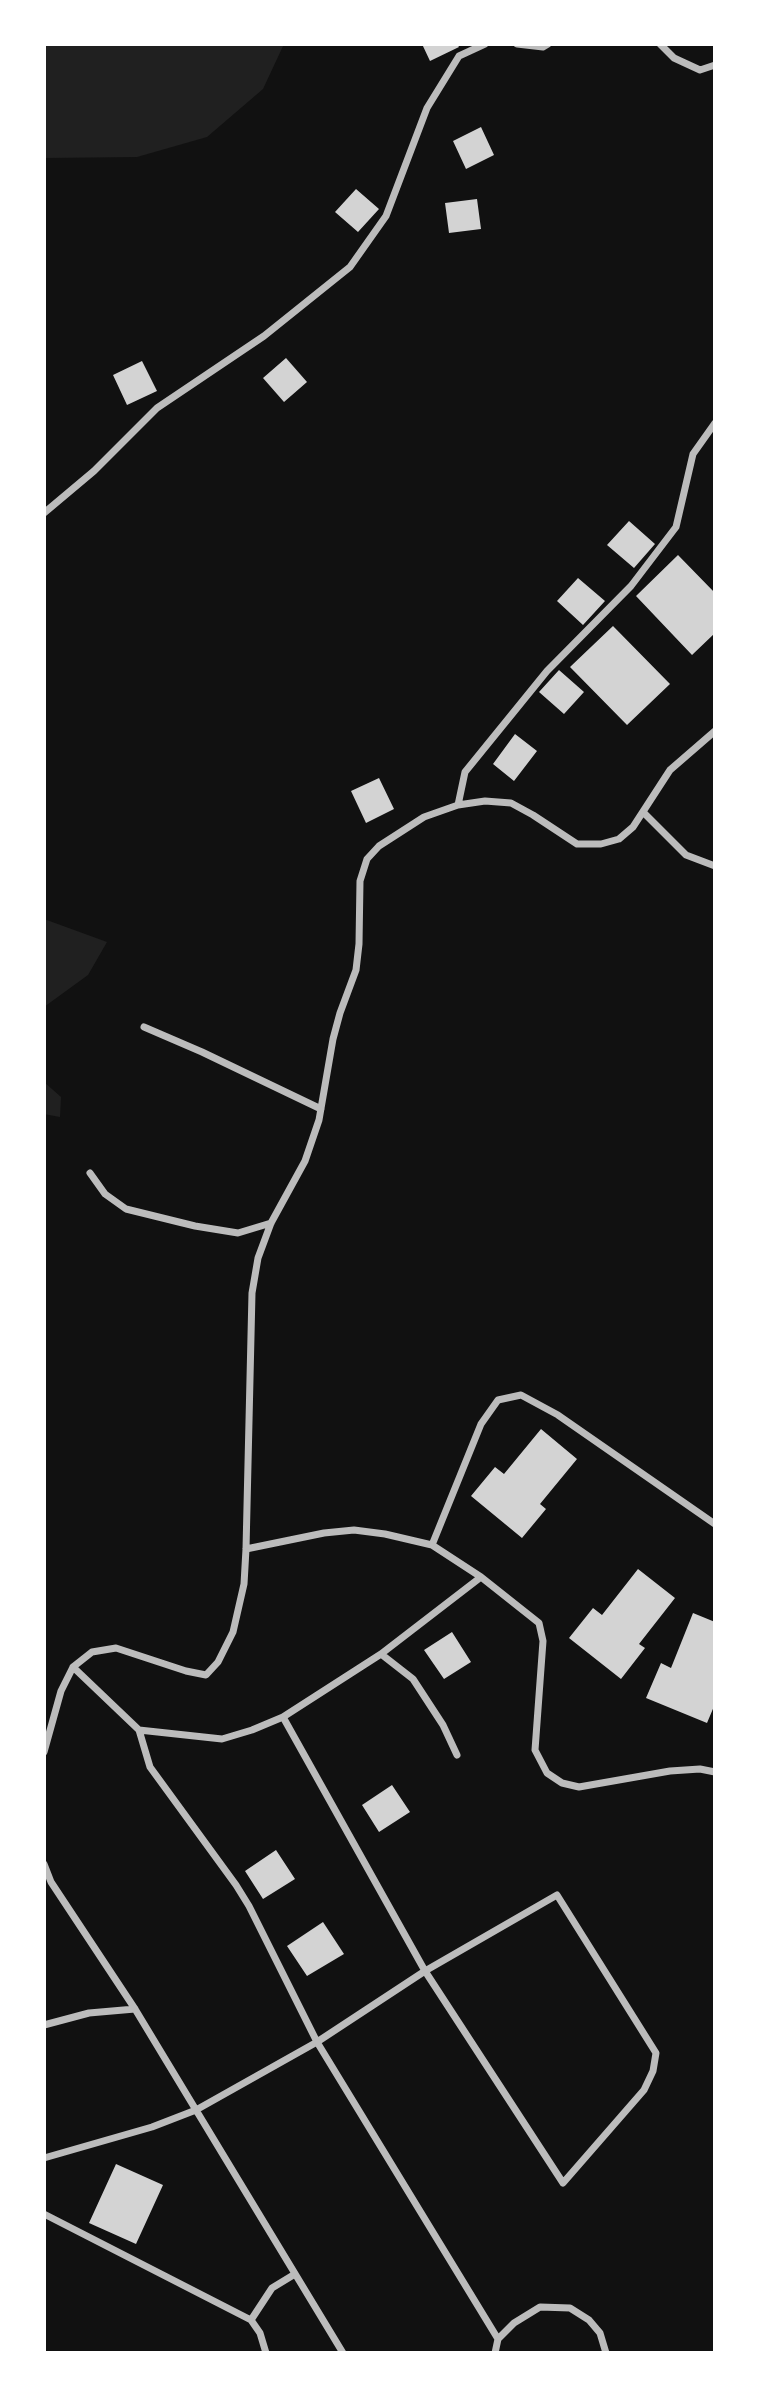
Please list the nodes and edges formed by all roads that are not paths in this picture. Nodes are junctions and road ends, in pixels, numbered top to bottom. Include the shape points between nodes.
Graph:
1 (485, 44) edge
2 (517, 44) edge
3 (548, 44) edge
4 (660, 44) edge
5 (715, 65) edge
6 (715, 423) edge
7 (44, 513) edge
8 (715, 731) edge
9 (458, 805) junction
10 (643, 812) junction
11 (715, 866) edge
12 (144, 1027) dead end
13 (321, 1109) junction
14 (90, 1173) dead end
15 (271, 1223) junction
16 (715, 1524) edge
17 (432, 1545) junction
18 (246, 1549) junction
19 (481, 1577) junction
20 (381, 1654) junction
21 (73, 1667) junction
22 (284, 1717) junction
23 (139, 1730) junction
24 (44, 1752) edge
25 (457, 1755) dead end
26 (715, 1772) edge
27 (44, 1864) edge
28 (47, 1883) edge
29 (425, 1971) junction
30 (135, 2009) junction
31 (44, 2025) edge
32 (317, 2042) junction
33 (196, 2110) junction
34 (44, 2158) edge
35 (44, 2214) edge
36 (295, 2274) junction
37 (251, 2320) junction
38 (498, 2339) junction
39 (266, 2353) edge
40 (343, 2353) edge
41 (495, 2353) edge
42 (606, 2353) edge

1 - 7 street via 459,57 433,98 386,216 350,267 264,336 157,408
2 - 3 street
4 - 5 street via 674,58 700,70
6 - 9 street via 693,454 676,527 631,586 547,671 465,772
8 - 10 street via 670,770
9 - 10 street via 511,803 577,844 619,839
9 - 13 street via 424,817 367,859 360,881 356,971 333,1039
10 - 11 street via 686,855
12 - 13 street
13 - 15 street via 313,1142
14 - 15 street via 106,1194 126,1209 238,1233
15 - 18 street via 252,1293
16 - 17 street via 522,1395 498,1400 481,1424
17 - 18 street via 354,1530
17 - 19 street
18 - 21 street via 233,1632 206,1675 116,1648 92,1653
19 - 20 street
19 - 26 street via 539,1623 543,1641 535,1750 547,1773 579,1787 670,1771
20 - 22 street
20 - 25 street via 413,1679
21 - 23 street
21 - 24 street via 61,1691
22 - 23 street via 222,1739
22 - 29 street
23 - 32 street via 150,1767 236,1885
27 - 28 street
28 - 30 street
29 - 29 street via 557,1895 656,2053 644,2090 563,2183
29 - 32 street
30 - 31 street via 89,2013
30 - 33 street
32 - 33 street
32 - 38 street
33 - 34 street
33 - 36 street
35 - 37 street
36 - 37 street via 272,2287
36 - 40 street
37 - 39 street
38 - 41 street
38 - 42 street via 540,2307 570,2308 600,2333

